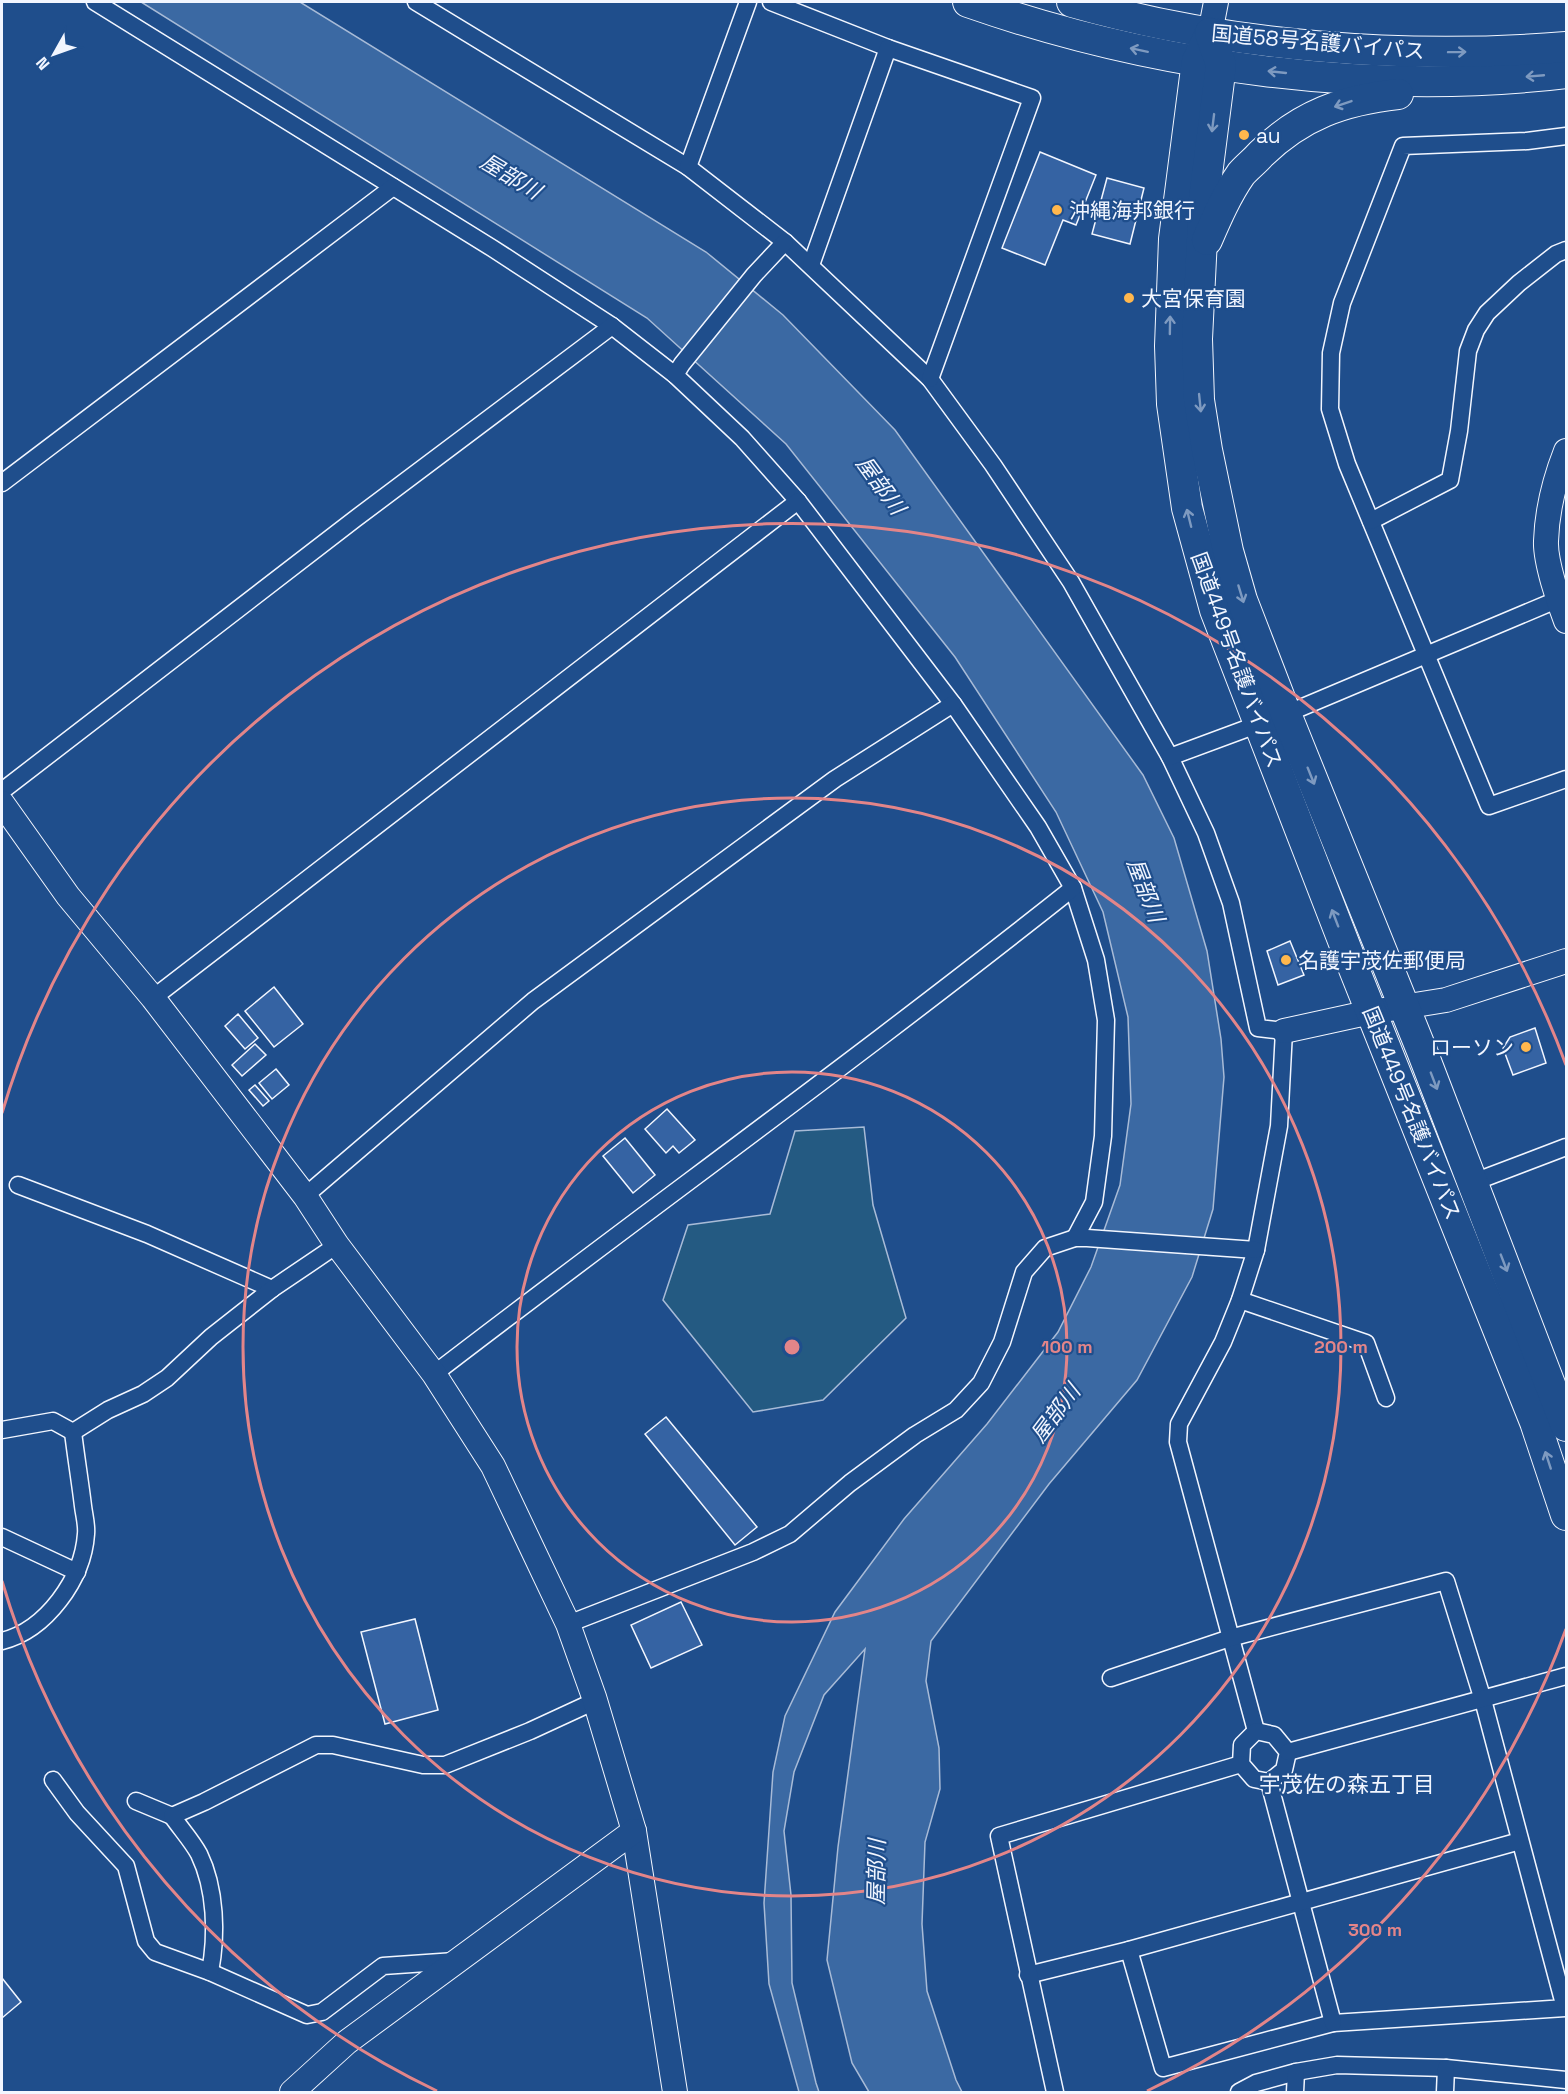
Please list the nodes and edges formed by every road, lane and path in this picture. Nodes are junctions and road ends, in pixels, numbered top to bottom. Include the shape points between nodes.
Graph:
1 (95, 2) edge
2 (416, 2) edge
3 (748, 2) edge
4 (771, 2) edge
5 (968, 2) edge
6 (1072, 2) edge
7 (1216, 2) edge
8 (1210, 33) junction
9 (1566, 47) edge
10 (888, 48) junction
11 (1209, 63) junction
12 (1566, 73) edge
13 (1440, 80) junction
14 (1566, 136) edge
15 (688, 167) junction
16 (393, 187) junction
17 (785, 242) junction
18 (1566, 249) edge
19 (1200, 261) junction
20 (811, 265) junction
21 (612, 326) junction
22 (679, 370) junction
23 (930, 379) junction
24 (1566, 451) edge
25 (2, 483) edge
26 (798, 501) junction
27 (1371, 521) junction
28 (1563, 606) edge
29 (1426, 655) junction
30 (953, 704) junction
31 (1272, 719) junction
32 (1170, 757) junction
33 (1566, 779) edge
34 (2, 791) edge
35 (2, 803) edge
36 (1073, 888) junction
37 (1566, 962) edge
38 (153, 998) junction
39 (1405, 1007) junction
40 (1371, 1012) junction
41 (1284, 1030) junction
42 (1566, 1147) edge
43 (1474, 1182) junction
44 (18, 1185) dead end
45 (305, 1197) junction
46 (1081, 1238) junction
47 (338, 1245) junction
48 (1256, 1250) junction
49 (272, 1289) junction
50 (1240, 1300) junction
51 (434, 1374) junction
52 (1386, 1398) dead end
53 (1566, 1426) edge
54 (2, 1430) edge
55 (73, 1432) junction
56 (1566, 1515) edge
57 (2, 1537) edge
58 (77, 1572) junction
59 (568, 1624) junction
60 (1230, 1638) junction
61 (2, 1641) edge
62 (1566, 1676) edge
63 (1111, 1678) dead end
64 (1483, 1700) junction
65 (595, 1701) junction
66 (1256, 1731) junction
67 (1288, 1752) junction
68 (1241, 1764) junction
69 (53, 1780) dead end
70 (1269, 1782) junction
71 (136, 1801) dead end
72 (172, 1816) junction
73 (634, 1831) junction
74 (1520, 1841) junction
75 (1300, 1901) junction
76 (1129, 1950) junction
77 (455, 1961) junction
78 (210, 1972) junction
79 (1029, 1975) junction
80 (1333, 2023) junction
81 (1446, 2068) junction
82 (1296, 2073) junction
83 (1564, 2084) edge
84 (292, 2092) edge
85 (675, 2092) edge
86 (1055, 2092) edge
87 (1239, 2092) edge
88 (1295, 2092) edge
89 (1445, 2092) edge

1 - 16 street
2 - 15 street
3 - 15 street
4 - 10 street
11 -> 5 highway, 国道58号名護バイパス via 1090,39
6 - 8 highway, 国道58号名護バイパス
7 - 8 street
8 -> 9 highway, 国道58号名護バイパス via 1440,53
8 - 11 highway, 国道449号名護バイパス
10 - 20 street
10 - 23 street via 1032,98
13 -> 11 highway, 国道58号名護バイパス via 1332,78
11 -> 19 highway, 国道449号名護バイパス
31 -> 11 highway, 国道449号名護バイパス via 1215,610 1187,508 1172,404 1174,239
12 -> 13 highway, 国道58号名護バイパス
13 -> 19 highway via 1412,93 1347,102 1313,116 1271,144 1242,172 1222,207
14 - 27 street via 1403,146 1342,303 1331,353 1330,409
15 - 17 street
16 - 21 street
16 - 25 street
17 - 20 street
17 - 22 street
18 - 27 street via 1519,283 1487,313 1476,330 1468,351 1450,480
19 -> 31 highway, 国道449号名護バイパス via 1199,400 1216,503
20 - 23 street
21 - 22 street
21 - 34 street
22 - 26 street
23 - 32 street via 1071,582
24 - 28 street via 1556,476 1546,543
26 - 30 street
26 - 38 street
27 - 29 street
28 - 29 street
29 - 31 street
29 - 33 street via 1489,806
30 - 36 street via 1038,827
30 - 45 street via 835,779 533,1001
31 - 32 street
31 -> 39 highway, 国道449号名護バイパス
40 -> 31 highway, 国道449号名護バイパス
32 - 41 street via 1206,833 1232,903 1258,1028
35 - 38 street via 68,896
36 - 46 street via 1096,960 1106,1020 1102,1147 1094,1202
36 - 51 street via 944,991
37 - 39 street via 1446,1000
38 - 45 street
39 - 40 street
39 -> 43 highway, 国道449号名護バイパス
40 - 41 street
56 -> 40 highway, 国道449号名護バイパス via 1535,1422
41 - 48 street via 1279,1126
42 - 43 street
43 -> 53 highway, 国道449号名護バイパス
44 - 49 street via 147,1234
45 - 47 street
46 - 48 street
46 - 59 street via 1045,1248 1024,1272 1002,1342 981,1383 956,1410 896,1449 790,1534
47 - 49 street
47 - 51 street
48 - 50 street
49 - 55 street via 167,1378
50 - 52 street via 1366,1343
50 - 60 street via 1223,1342 1179,1424 1178,1442
51 - 59 street via 494,1466
54 - 55 street via 53,1421
55 - 58 street via 86,1533
57 - 58 street
58 - 61 street via 50,1612 13,1638
59 - 65 street
60 - 63 street
60 - 64 street via 1446,1581
60 - 66 street
62 - 64 street
64 - 67 street
64 - 74 street
65 - 72 street via 445,1765 423,1765 333,1745 316,1745
65 - 73 street
66 - 67 street via 1274,1735
66 - 68 street via 1242,1745
67 - 70 street via 1284,1770
68 - 70 street via 1254,1779
68 - 79 street via 999,1836
69 - 78 street via 77,1813 126,1866 146,1941 155,1952
70 - 75 street
71 - 72 street
72 - 78 street via 198,1853 209,1879 214,1948
73 - 77 street
73 - 85 street
74 - 75 street
74 - 80 street via 1565,2008
75 - 76 street
75 - 80 street
76 - 79 street
76 - 80 street via 1163,2068
77 - 78 street via 383,1966 322,2012 307,2014
77 - 84 street via 347,2042
79 - 86 street
81 - 82 street via 1337,2065
81 - 83 street
81 - 89 street
82 - 87 street via 1256,2083
82 - 88 street

